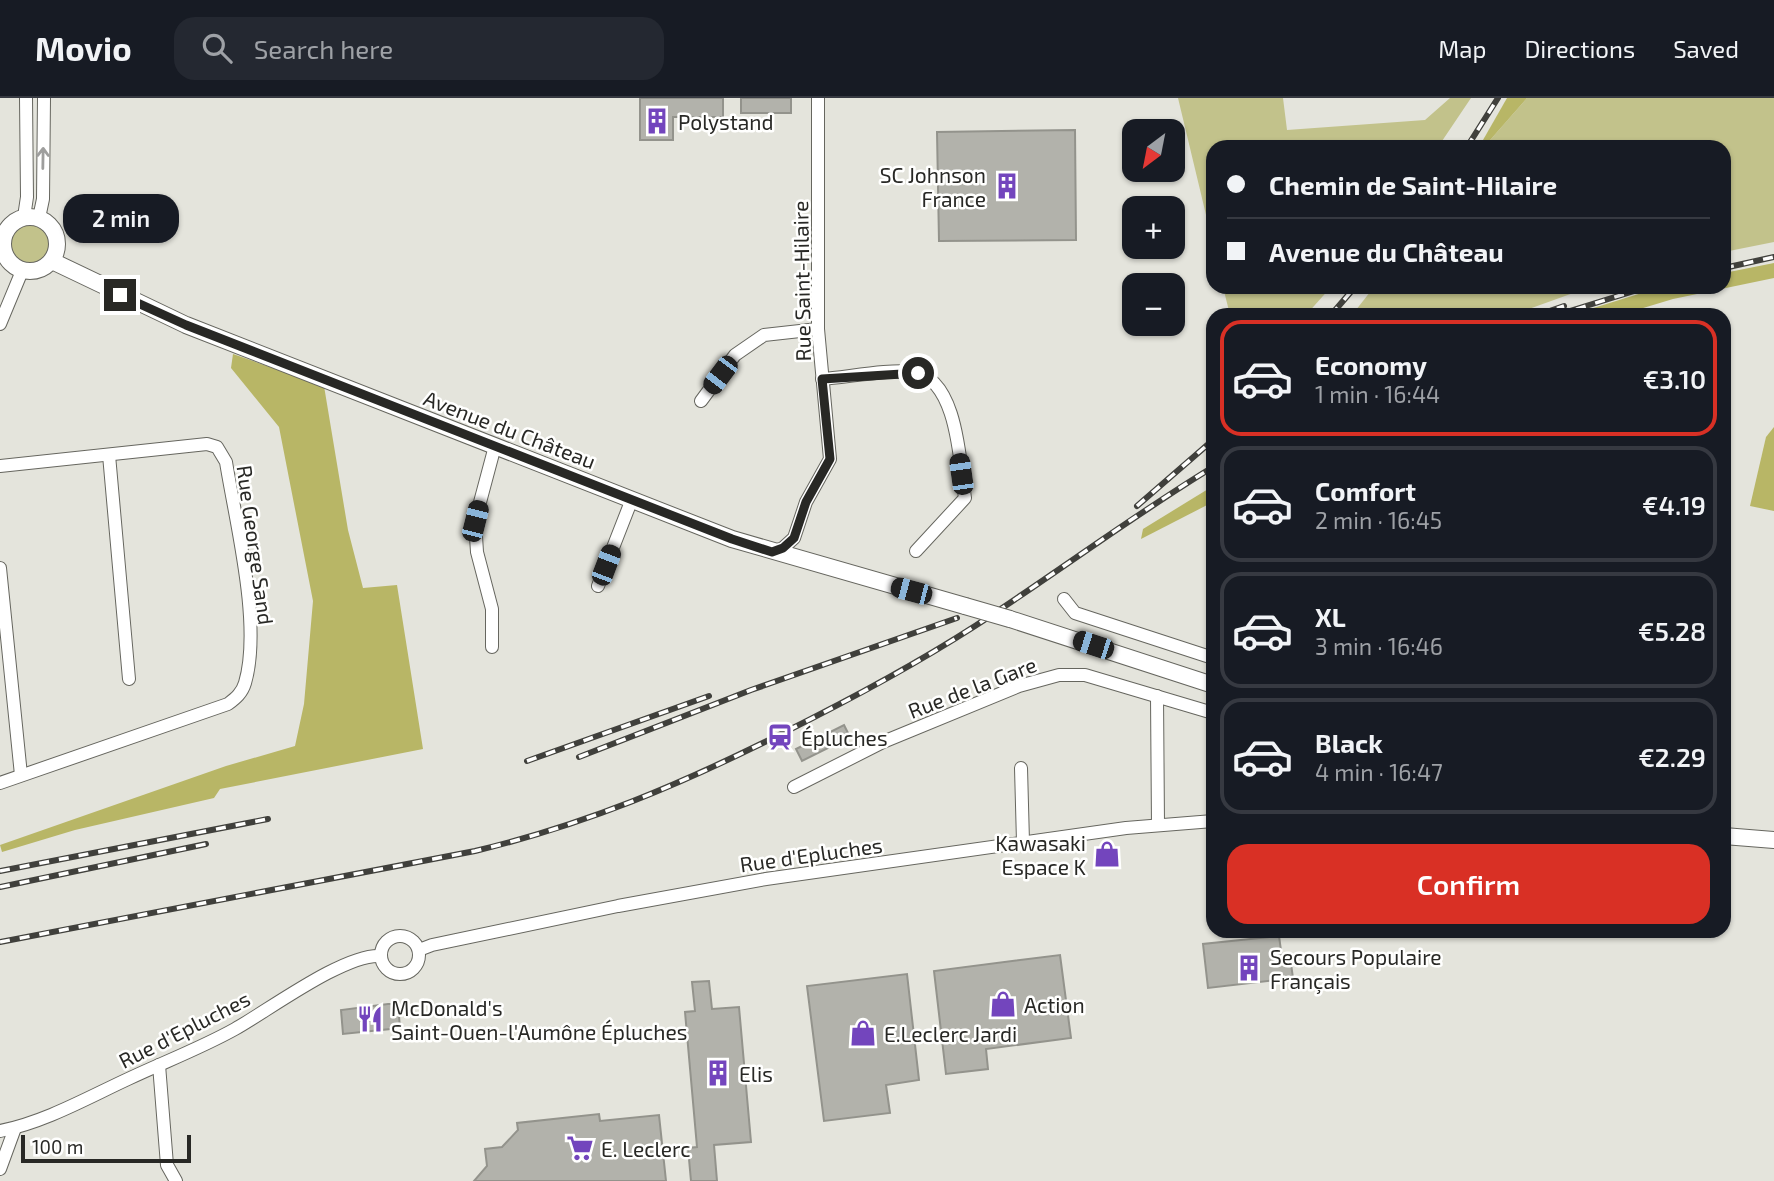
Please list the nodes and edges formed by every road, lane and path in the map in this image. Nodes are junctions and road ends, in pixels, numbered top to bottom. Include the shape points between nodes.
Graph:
1 (26, 98) edge
2 (44, 98) edge
3 (818, 98) edge
4 (31, 217) junction
5 (4, 229) edge
6 (1, 248) edge
7 (52, 261) junction
8 (22, 271) junction
9 (0, 324) edge
10 (818, 329) junction
11 (822, 379) junction
12 (701, 401) dead end
13 (495, 446) junction
14 (109, 455) junction
15 (0, 466) edge
16 (632, 499) junction
17 (794, 538) junction
18 (916, 551) dead end
19 (772, 552) junction
20 (803, 561) junction
21 (0, 568) edge
22 (598, 586) dead end
23 (1064, 599) dead end
24 (492, 648) dead end
25 (1206, 656) edge
26 (129, 679) dead end
27 (1206, 683) edge
28 (1157, 696) junction
29 (1206, 711) edge
30 (1021, 768) dead end
31 (21, 775) junction
32 (0, 783) edge
33 (794, 787) dead end
34 (1206, 822) edge
35 (1158, 825) junction
36 (1731, 837) edge
37 (1774, 840) edge
38 (1023, 842) junction
39 (419, 950) junction
40 (381, 957) junction
41 (159, 1065) junction
42 (15, 1128) junction
43 (0, 1131) edge
44 (0, 1169) edge
45 (176, 1181) edge

1 - 4 street
4 -> 2 street via 43,199
3 - 10 street, Rue Saint-Hilaire
4 - 5 main road
4 - 7 main road via 55,232 57,251
5 - 6 main road
6 - 8 main road
7 - 8 main road via 45,268
7 - 13 main road, Avenue du Château via 186,325
8 - 9 street
10 - 11 street, Rue Saint-Hilaire
10 - 12 street via 764,335 735,355
11 - 17 street, Rue Saint-Hilaire via 830,459 806,502
11 - 18 street via 910,372 925,376 945,397 964,498
13 - 16 main road, Avenue du Château
13 - 24 street via 475,521 477,552 492,609
14 - 15 street, Rue George Sand
14 - 26 street
14 - 31 street, Rue George Sand via 206,444 217,447 226,462 251,621 245,683 239,696 228,704
16 - 19 main road, Avenue du Château
16 - 22 street
17 - 19 street
17 - 20 street
19 - 20 main road, Avenue du Château
20 - 27 main road, Avenue du Château, bridge via 1010,619
21 - 31 street
23 - 25 street via 1075,613
28 - 29 street, Rue de la Gare
28 - 33 street, Rue de la Gare via 1084,675 1059,675 1019,686 883,742
28 - 35 street
30 - 38 street
31 - 32 street, Rue George Sand
34 - 35 street, Rue d'Epluches
35 - 38 street, Rue d'Epluches
36 - 37 main road
38 - 39 street, Rue d'Epluches via 706,889
39 - 40 street via 412,939 400,936 384,944
39 - 40 street via 418,963 403,974 391,972
40 - 41 street, Rue d'Epluches via 370,955 348,964 233,1030
41 - 42 street, Rue d'Epluches
41 - 45 street via 167,1165
42 - 43 street, Rue d'Epluches
42 - 44 street

